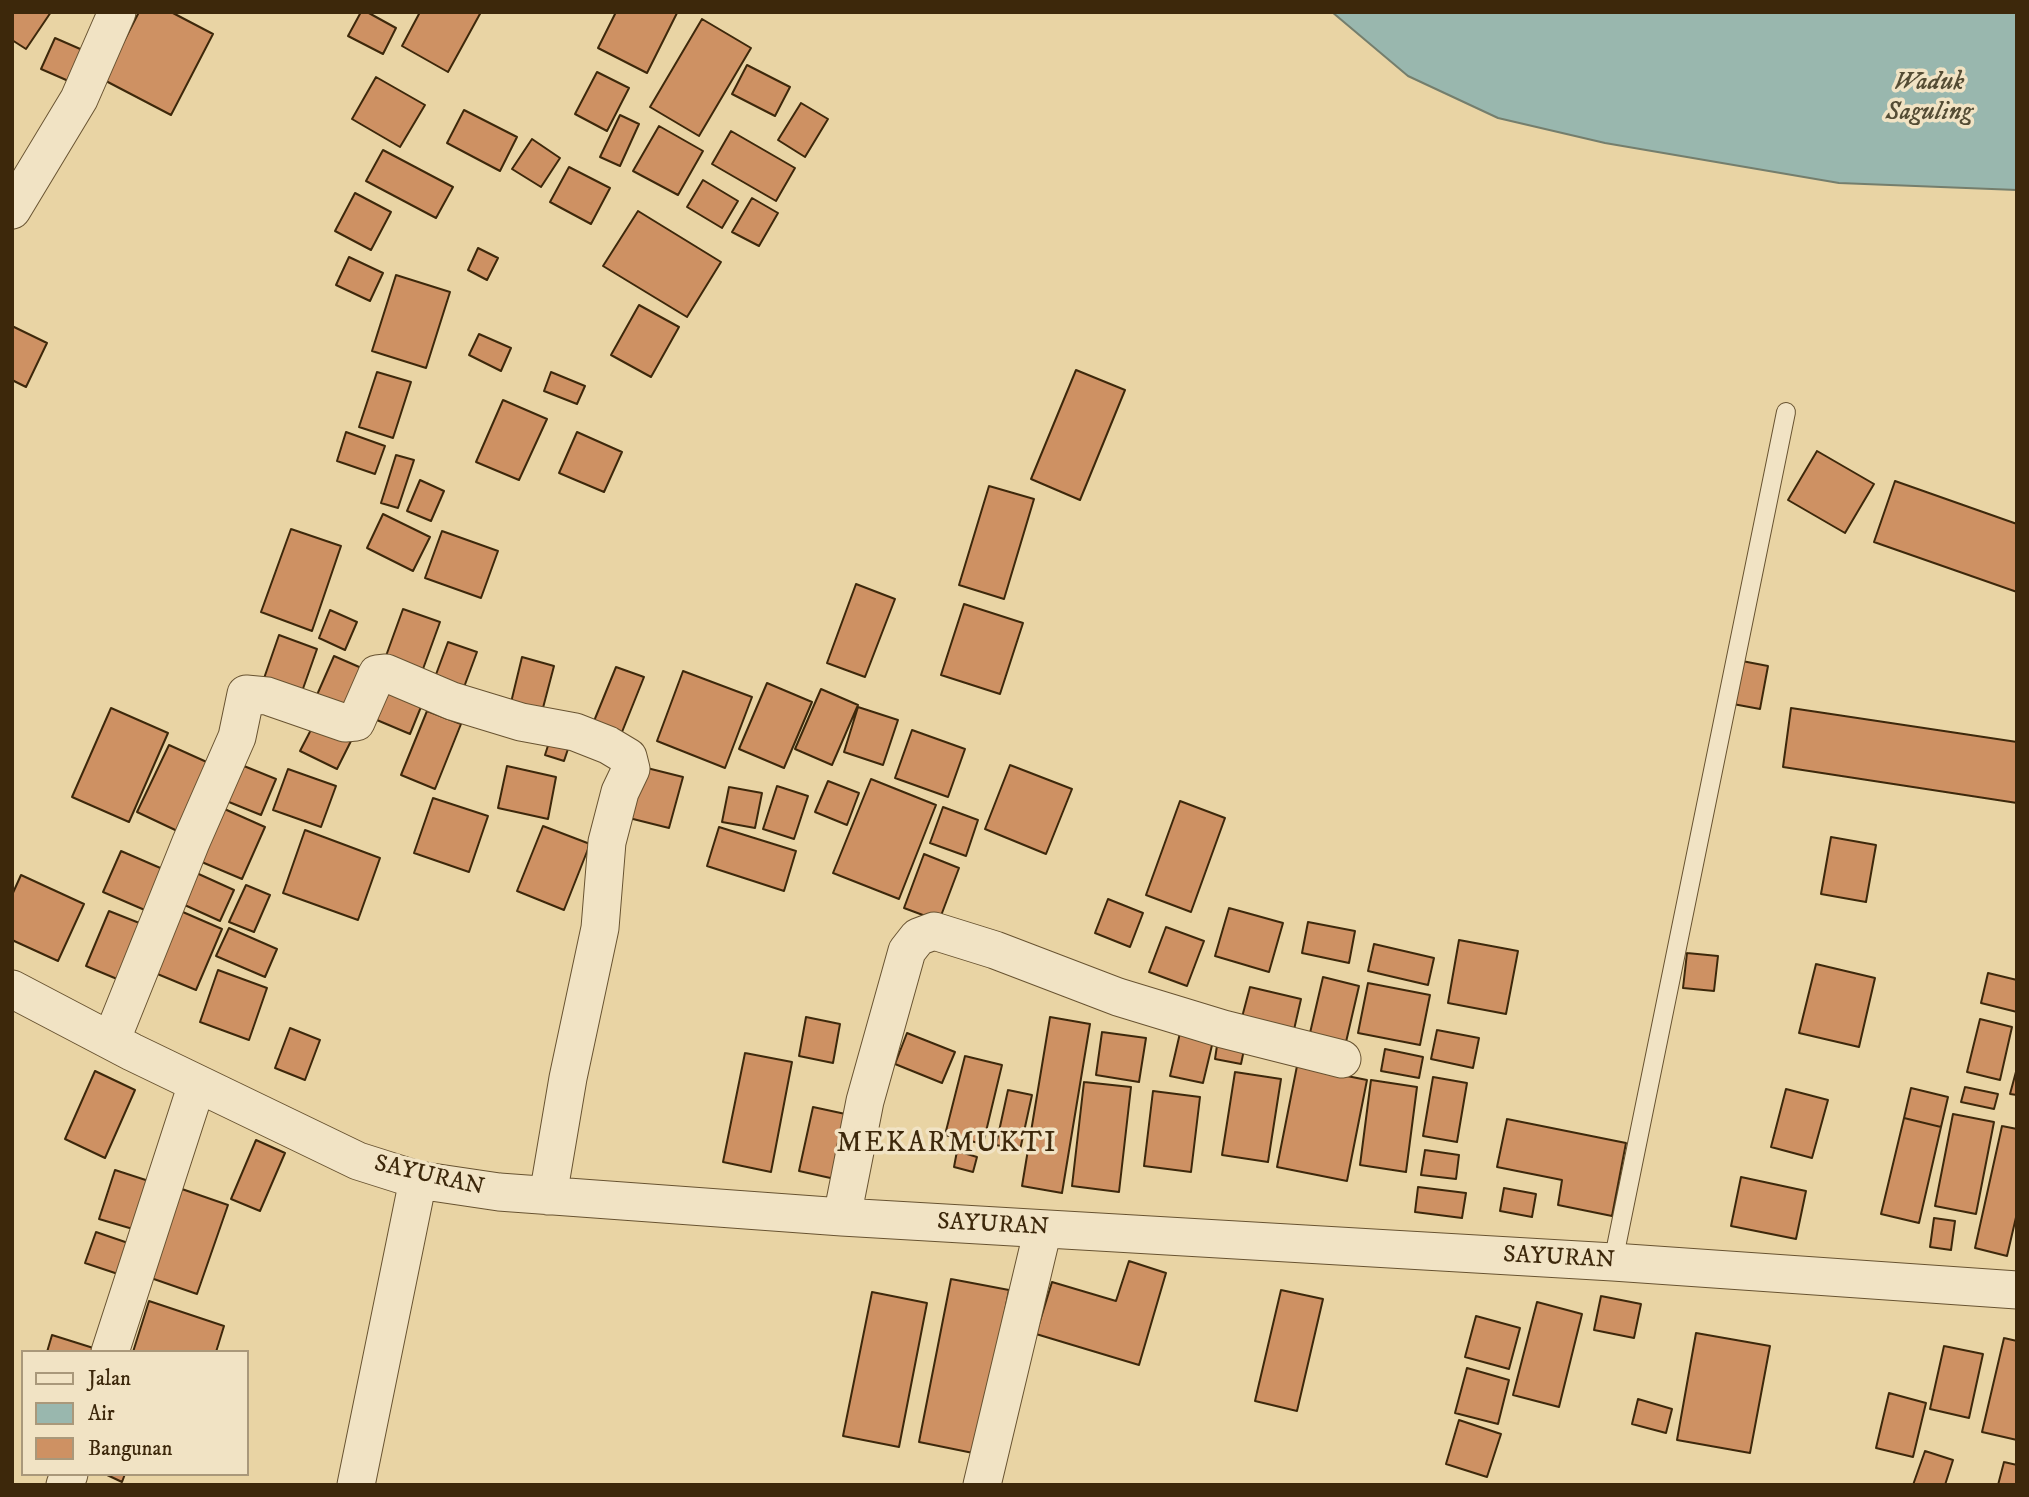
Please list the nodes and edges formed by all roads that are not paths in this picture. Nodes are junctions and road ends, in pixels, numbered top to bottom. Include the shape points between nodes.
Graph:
1 (117, 12) edge
2 (12, 210) edge
3 (1786, 412) dead end
4 (12, 989) edge
5 (111, 1041) junction
6 (1342, 1059) dead end
7 (197, 1084) junction
8 (418, 1180) junction
9 (548, 1196) junction
10 (842, 1217) junction
11 (1043, 1229) junction
12 (1614, 1262) junction
13 (2017, 1290) edge
14 (111, 1350) edge
15 (356, 1485) edge
16 (982, 1485) edge

1 - 2 street via 79,99
3 - 12 lane
4 - 5 street, SAYURAN
5 - 7 street, SAYURAN
5 - 9 street via 237,737 246,694 267,696 345,723 356,722 377,674 386,673 452,701 521,722 575,732 628,757 631,769 607,842 600,928
6 - 10 street via 1118,997 934,931 918,937 907,951 865,1101
7 - 8 street, SAYURAN via 358,1161
7 - 14 street
8 - 9 street, SAYURAN
8 - 15 street
9 - 10 street, SAYURAN
10 - 11 street, SAYURAN
11 - 12 street, SAYURAN
11 - 16 street
12 - 13 street, SAYURAN

